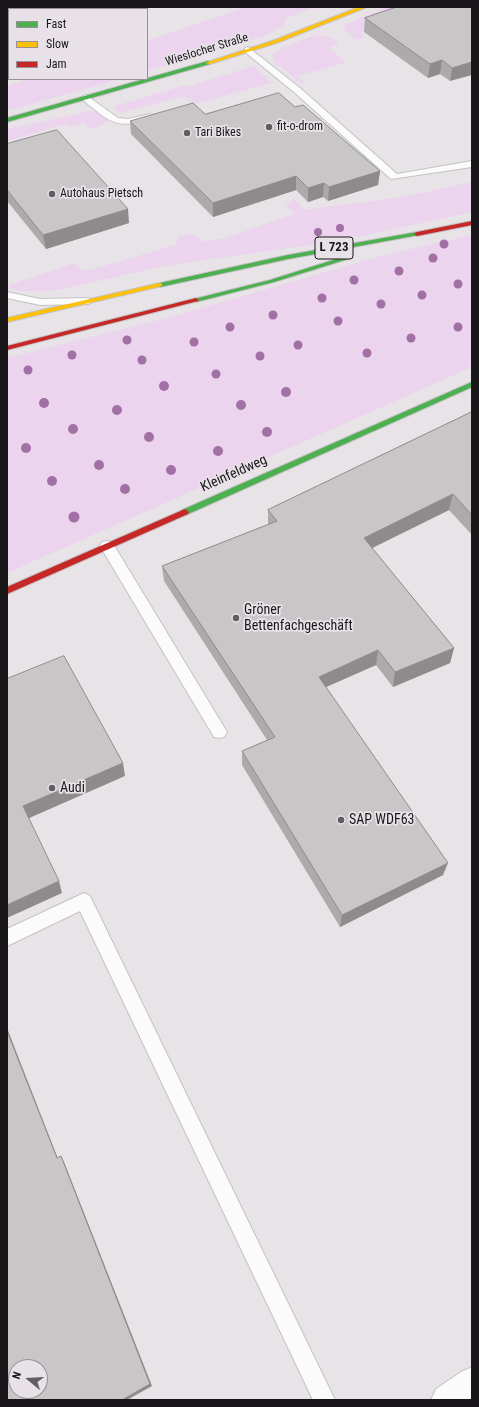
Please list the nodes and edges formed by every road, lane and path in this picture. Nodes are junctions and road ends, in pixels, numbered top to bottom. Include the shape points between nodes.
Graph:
1 (364, 7) edge
2 (248, 50) junction
3 (147, 80) edge
4 (148, 80) edge
5 (297, 90) junction
6 (282, 94) edge
7 (86, 98) junction
8 (158, 115) edge
9 (7, 120) edge
10 (472, 164) edge
11 (472, 223) edge
12 (418, 235) junction
13 (7, 296) edge
14 (89, 301) junction
15 (7, 320) edge
16 (7, 348) edge
17 (472, 384) edge
18 (107, 546) junction
19 (7, 591) edge
20 (219, 732) dead end
21 (7, 938) edge
22 (472, 1383) edge
23 (324, 1400) edge
24 (447, 1400) edge

1 - 2 street, Wieslocher Straße
2 - 4 street, Wieslocher Straße
2 - 5 lane
3 - 7 street, Wieslocher Straße
5 - 6 lane
5 - 10 lane via 395,177
7 - 8 lane via 113,121 130,123
7 - 9 street, Wieslocher Straße
11 - 12 street, L 723
12 - 14 street, L 723 via 334,248
12 - 16 street, L 723 via 272,280
13 - 14 lane via 40,302
14 - 15 street, L 723
17 - 18 street, Kleinfeldweg
18 - 19 street, Kleinfeldweg
18 - 20 lane
21 - 23 lane via 84,900
22 - 24 street

